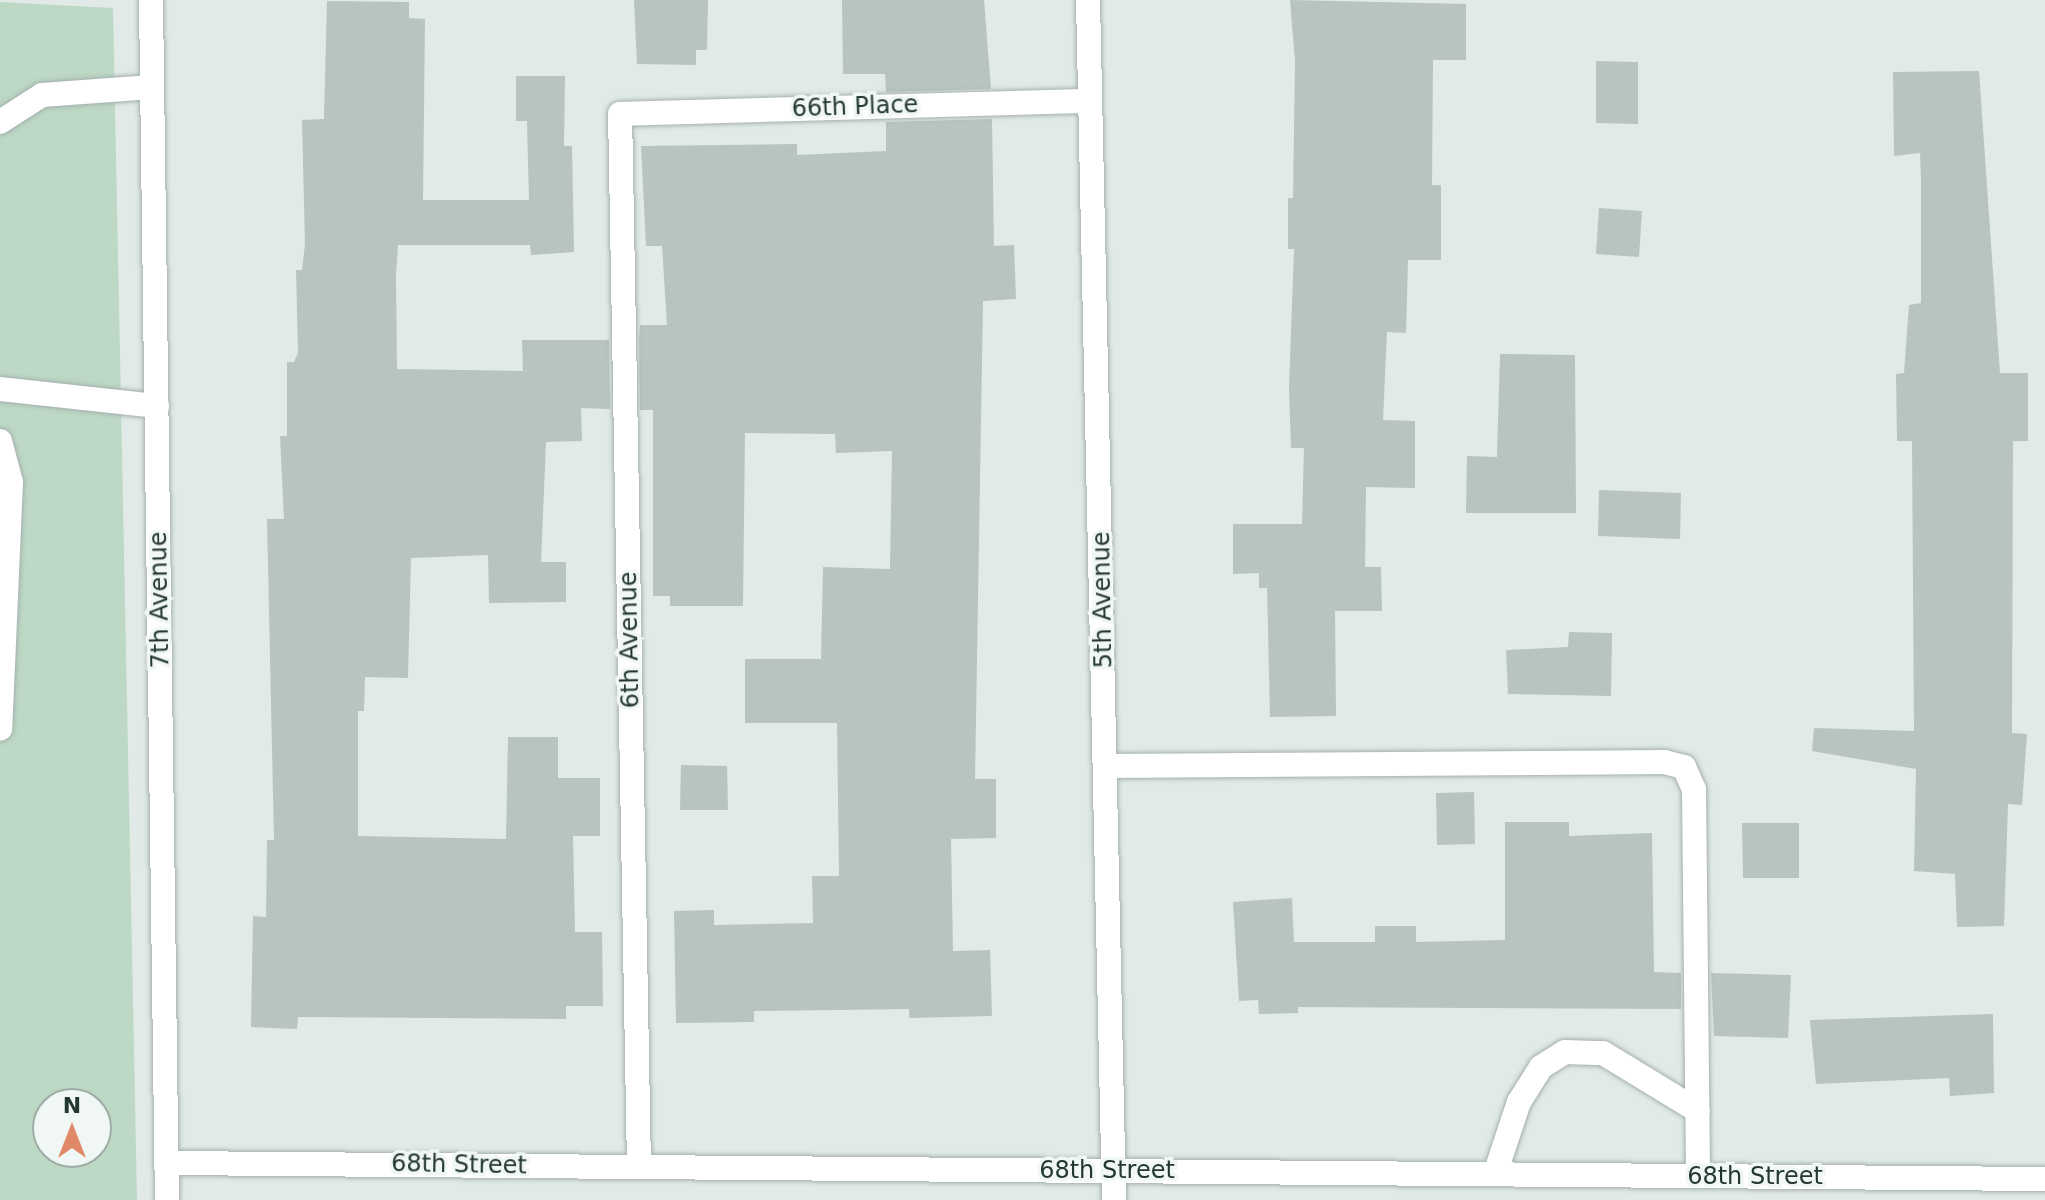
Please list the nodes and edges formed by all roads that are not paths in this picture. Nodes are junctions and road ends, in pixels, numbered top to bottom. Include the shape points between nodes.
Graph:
1 (151, 0) edge
2 (1088, 0) edge
3 (152, 87) junction
4 (1090, 101) junction
5 (620, 114) joint
6 (0, 122) edge
7 (0, 389) edge
8 (157, 406) junction
9 (0, 441) edge
10 (4, 628) edge
11 (0, 729) edge
12 (1107, 766) junction
13 (1698, 1111) junction
14 (169, 1163) junction
15 (639, 1167) junction
16 (1114, 1171) junction
17 (1495, 1174) junction
18 (1698, 1176) junction
19 (2045, 1179) edge
20 (167, 1200) edge
21 (1114, 1200) edge

1 - 3 street, 7th Avenue
2 - 4 street, 5th Avenue
3 - 6 street via 42,95
3 - 8 street, 7th Avenue
4 - 5 street, 66th Place
4 - 12 street, 5th Avenue
5 - 15 street, 6th Avenue
7 - 8 street
8 - 14 street, 7th Avenue
9 - 10 street via 11,482
10 - 11 street
12 - 13 street via 1664,762 1684,767 1694,789
12 - 16 street, 5th Avenue
13 - 17 street via 1603,1053 1565,1052 1541,1067 1519,1102
13 - 18 street
14 - 15 street, 68th Street
14 - 20 street, 7th Avenue
15 - 16 street, 68th Street
16 - 17 street, 68th Street
16 - 21 street, 5th Avenue
17 - 18 street, 68th Street
18 - 19 street, 68th Street

